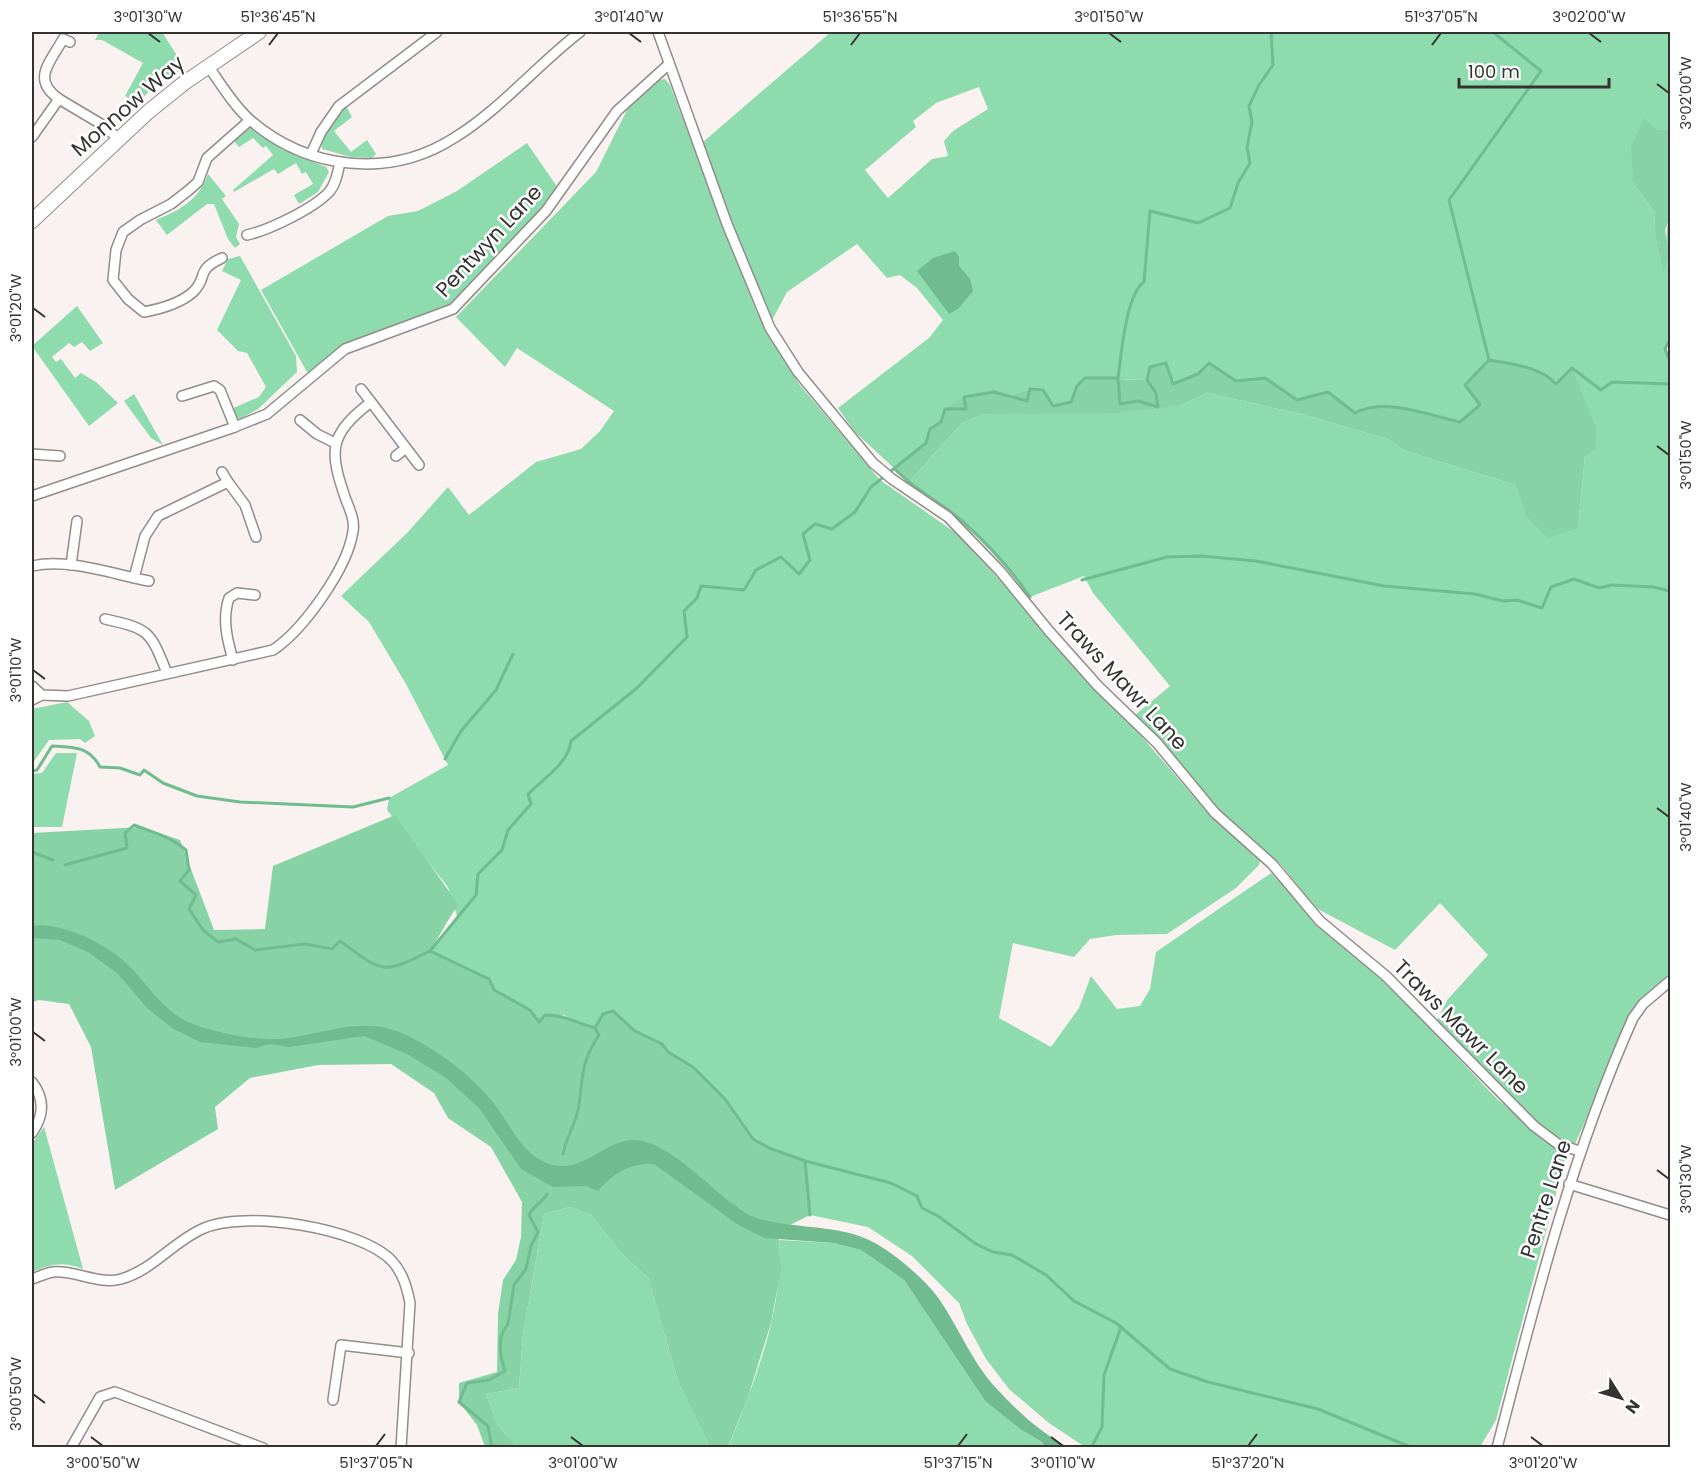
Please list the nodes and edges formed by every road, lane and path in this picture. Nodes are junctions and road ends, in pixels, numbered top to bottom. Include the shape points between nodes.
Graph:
1 (259, 32) edge
2 (437, 32) edge
3 (580, 32) edge
4 (658, 32) edge
5 (70, 42) dead end
6 (669, 64) junction
7 (208, 66) junction
8 (59, 99) junction
9 (250, 120) junction
10 (32, 137) edge
11 (118, 139) junction
12 (311, 154) junction
13 (340, 162) junction
14 (32, 221) edge
15 (247, 235) dead end
16 (222, 258) dead end
17 (361, 389) dead end
18 (182, 396) dead end
19 (371, 402) junction
20 (300, 420) dead end
21 (235, 427) junction
22 (335, 442) junction
23 (406, 448) junction
24 (32, 454) edge
25 (60, 456) dead end
26 (396, 456) dead end
27 (419, 465) dead end
28 (222, 472) dead end
29 (228, 482) junction
30 (32, 496) edge
31 (77, 521) dead end
32 (264, 526) dead end
33 (71, 565) junction
34 (32, 566) edge
35 (134, 578) junction
36 (149, 581) dead end
37 (255, 595) dead end
38 (105, 619) dead end
39 (233, 660) junction
40 (167, 673) junction
41 (32, 686) edge
42 (42, 695) junction
43 (32, 700) edge
44 (1671, 981) edge
45 (32, 1082) edge
46 (32, 1132) edge
47 (1579, 1151) junction
48 (1569, 1184) junction
49 (1671, 1215) edge
50 (32, 1279) edge
51 (409, 1353) junction
52 (333, 1400) dead end
53 (71, 1448) edge
54 (263, 1448) edge
55 (401, 1448) edge
56 (1497, 1448) edge

1 - 7 street, Monnow Way
2 - 12 street via 339,106
3 - 13 street via 454,139 419,156 384,165
4 - 6 street, Traws Mawr Lane
5 - 8 street via 63,39 44,74 43,84
6 - 21 street, Pentwyn Lane via 617,111 546,211 453,309 345,349 267,414
6 - 47 street, Traws Mawr Lane via 770,328 798,372 873,463 948,517 1000,571 1098,686 1157,743 1215,813 1272,864 1320,921 1386,976 1534,1126 1558,1144
7 - 9 street
7 - 11 street, Monnow Way
8 - 10 street
8 - 11 street
9 - 12 street via 280,142
9 - 16 street via 207,158 198,182 189,190 123,232 116,250 113,280 144,312 161,309 193,292 206,265
11 - 14 street, Monnow Way
12 - 13 street
13 - 15 street via 329,192 268,230
17 - 19 street
18 - 21 street via 214,386 220,390
19 - 22 street via 339,431
19 - 23 street
20 - 22 street
21 - 30 street, Pentwyn Lane
22 - 39 street via 335,461 353,531 340,566 304,624 290,639 273,650
23 - 26 street
23 - 27 street
24 - 25 street
28 - 29 street
29 - 32 street via 245,505 255,534
29 - 35 street via 158,516 145,536
31 - 33 street
33 - 34 street
33 - 35 street
35 - 36 street
37 - 39 street via 237,593 229,597 225,609 226,635
38 - 40 street via 117,626 141,628 154,641
39 - 40 street
40 - 42 street via 68,696
41 - 42 street
42 - 43 street
44 - 47 street, Pentre Lane via 1643,1004 1633,1018
45 - 46 street via 42,1100 39,1123
47 - 48 street, Pentre Lane
48 - 49 street
48 - 56 street, Pentre Lane
50 - 51 street via 55,1272 119,1279 147,1267 202,1228 241,1219 283,1222 363,1242 393,1262 405,1281 410,1303
51 - 52 street via 341,1346
51 - 55 street
53 - 54 street via 100,1397 115,1392

